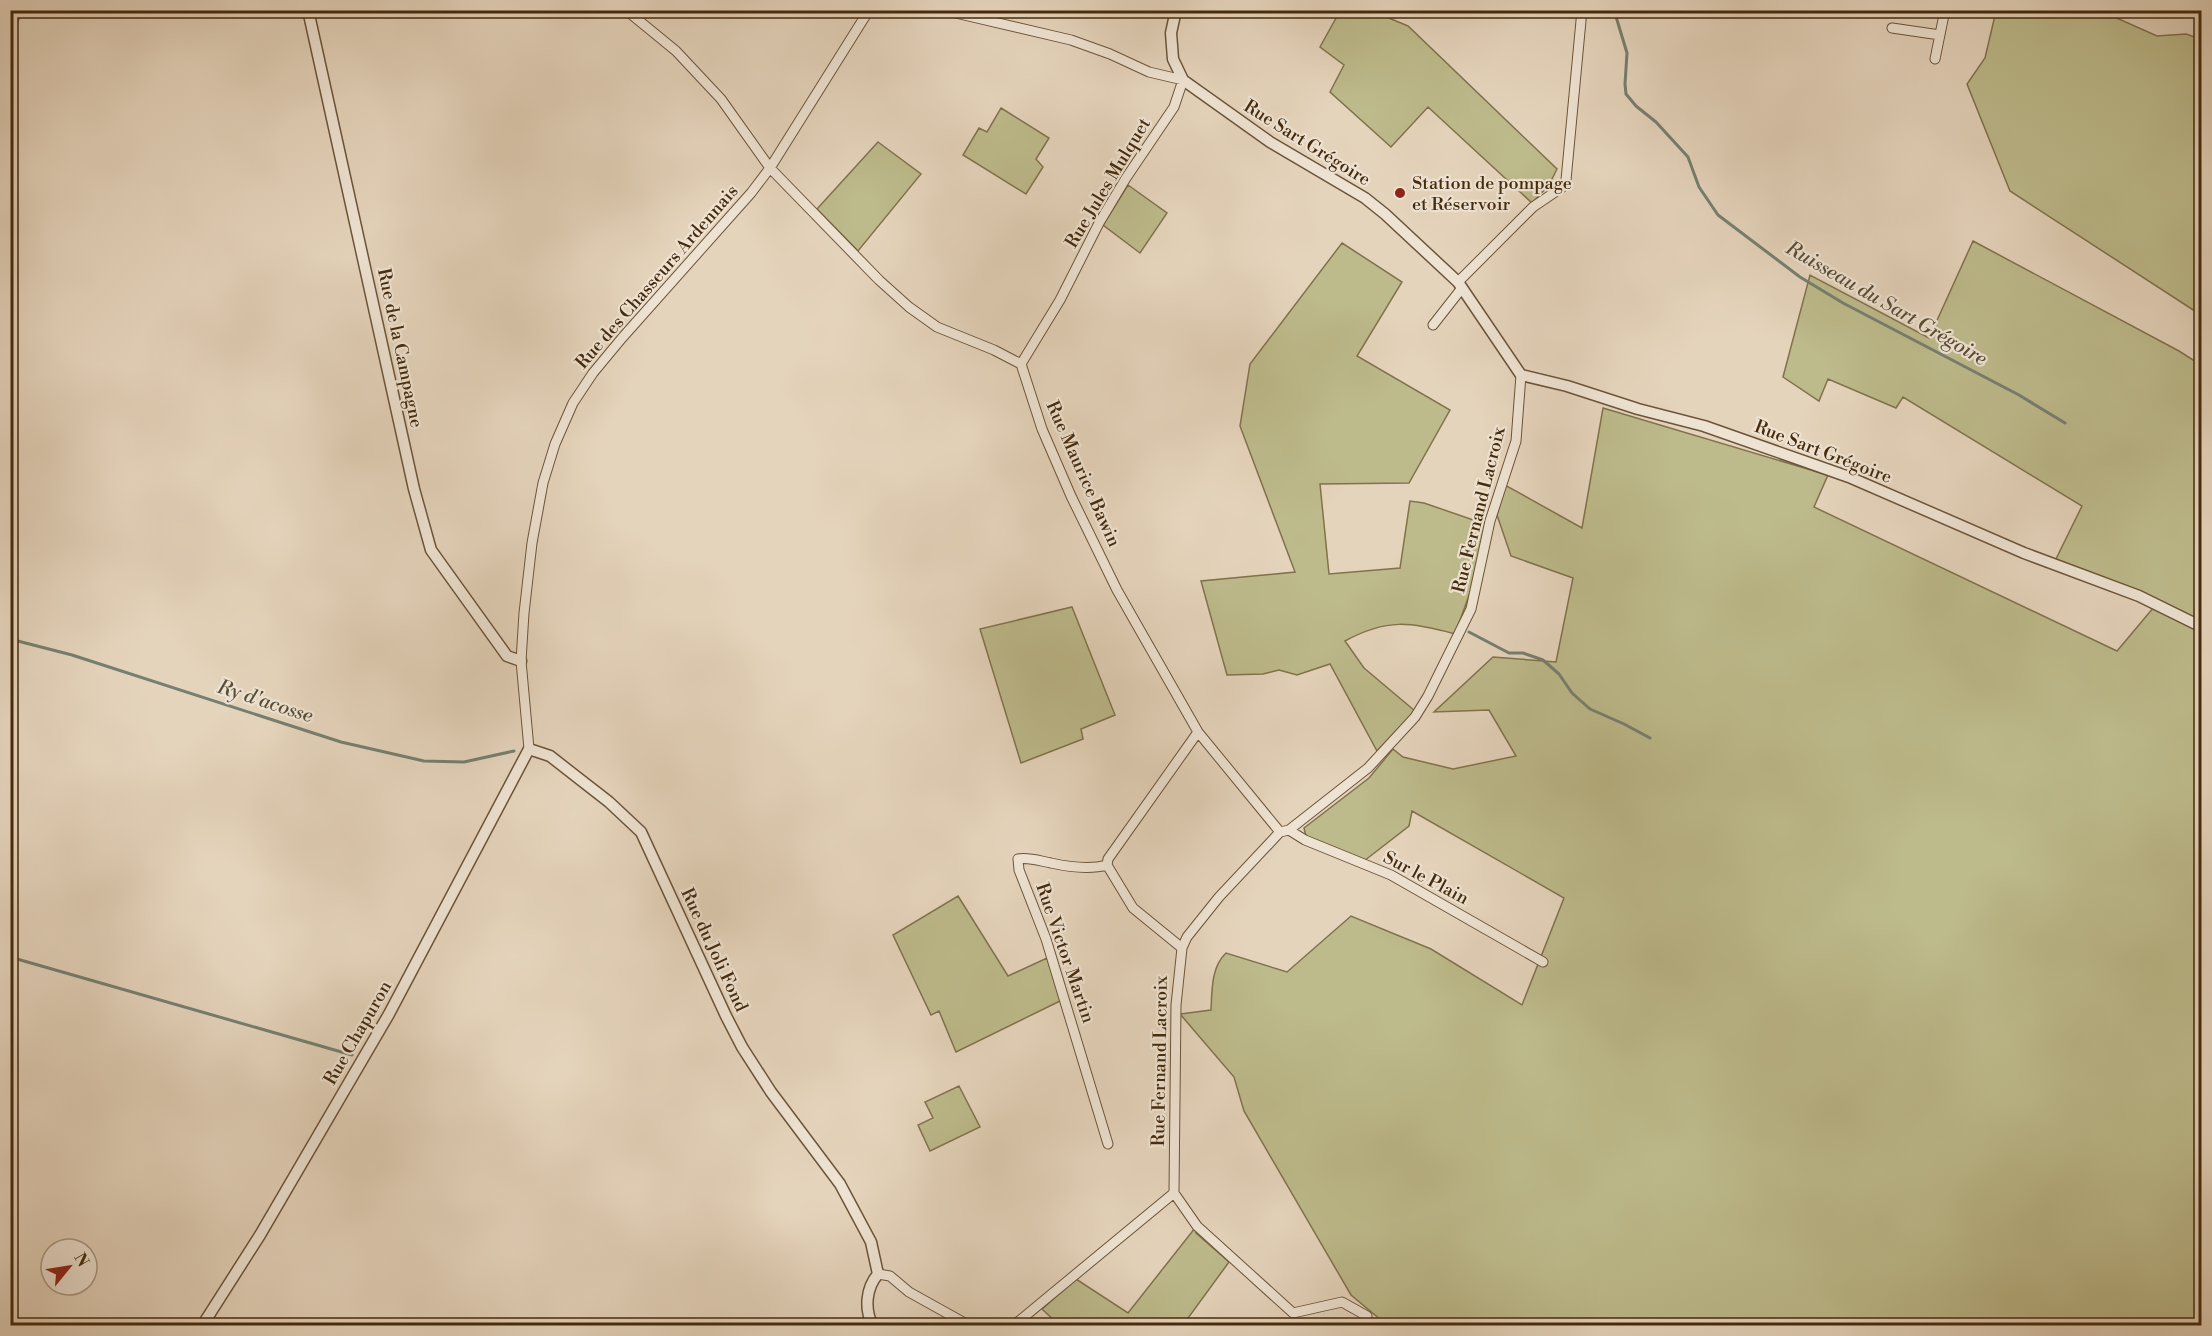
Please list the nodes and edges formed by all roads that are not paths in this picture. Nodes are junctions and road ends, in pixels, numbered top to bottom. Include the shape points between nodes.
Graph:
1 (308, 10) edge
2 (626, 10) edge
3 (869, 10) edge
4 (943, 10) edge
5 (1176, 10) edge
6 (1582, 10) edge
7 (1945, 10) edge
8 (17, 13) edge
9 (10, 26) edge
10 (1892, 28) dead end
11 (1940, 34) junction
12 (1935, 59) dead end
13 (1183, 80) junction
14 (770, 168) junction
15 (1460, 285) junction
16 (1433, 325) dead end
17 (1021, 364) junction
18 (1521, 375) junction
19 (2202, 627) edge
20 (521, 661) junction
21 (1198, 732) junction
22 (529, 749) junction
23 (1284, 831) junction
24 (1107, 865) junction
25 (1182, 948) junction
26 (1543, 962) dead end
27 (1108, 1144) dead end
28 (1174, 1193) junction
29 (878, 1274) junction
30 (1367, 1316) dead end
31 (202, 1326) edge
32 (873, 1326) edge
33 (970, 1326) edge
34 (1013, 1326) edge

1 - 20 street, Rue de la Campagne via 414,489 431,550 507,656
2 - 14 street via 676,51 721,99
3 - 14 street, Rue des Chasseurs Ardennais
4 - 13 street via 1071,40 1149,72
5 - 13 street via 1173,59
6 - 15 street via 1566,180 1533,207
7 - 11 street
8 - 9 street
10 - 11 street
11 - 12 street
13 - 15 street, Rue Sart Grégoire via 1270,142 1365,198
13 - 17 street, Rue Jules Mulquet via 1174,107 1099,223 1060,300
14 - 17 street via 909,307 937,327
14 - 20 street, Rue des Chasseurs Ardennais via 622,338 573,403 543,483 531,555
15 - 16 street
15 - 18 street, Rue Sart Grégoire
17 - 21 street, Rue Maurice Bawin via 1042,429 1071,496 1117,590
18 - 19 street, Rue Sart Grégoire via 1704,426 1850,477 2024,553 2139,596
18 - 23 street, Rue Fernand Lacroix via 1516,441 1490,521 1471,609 1428,696 1415,717 1368,768
20 - 22 street
21 - 23 street, Rue Maurice Bawin
21 - 24 street via 1115,847
22 - 29 street, Rue du Joli Fond via 550,756 641,832 742,1047 840,1184 872,1242
22 - 31 street, Rue Chapuron via 389,1014
23 - 25 street, Rue Fernand Lacroix via 1219,897
23 - 26 street, Sur le Plain via 1391,875
24 - 25 street via 1133,908
24 - 27 street, Rue Victor Martin via 1064,866 1018,859
25 - 28 street, Rue Fernand Lacroix via 1176,1005
28 - 30 street via 1197,1226 1293,1313 1342,1302
28 - 34 street
29 - 32 street via 868,1294
29 - 33 street via 890,1276 909,1292

